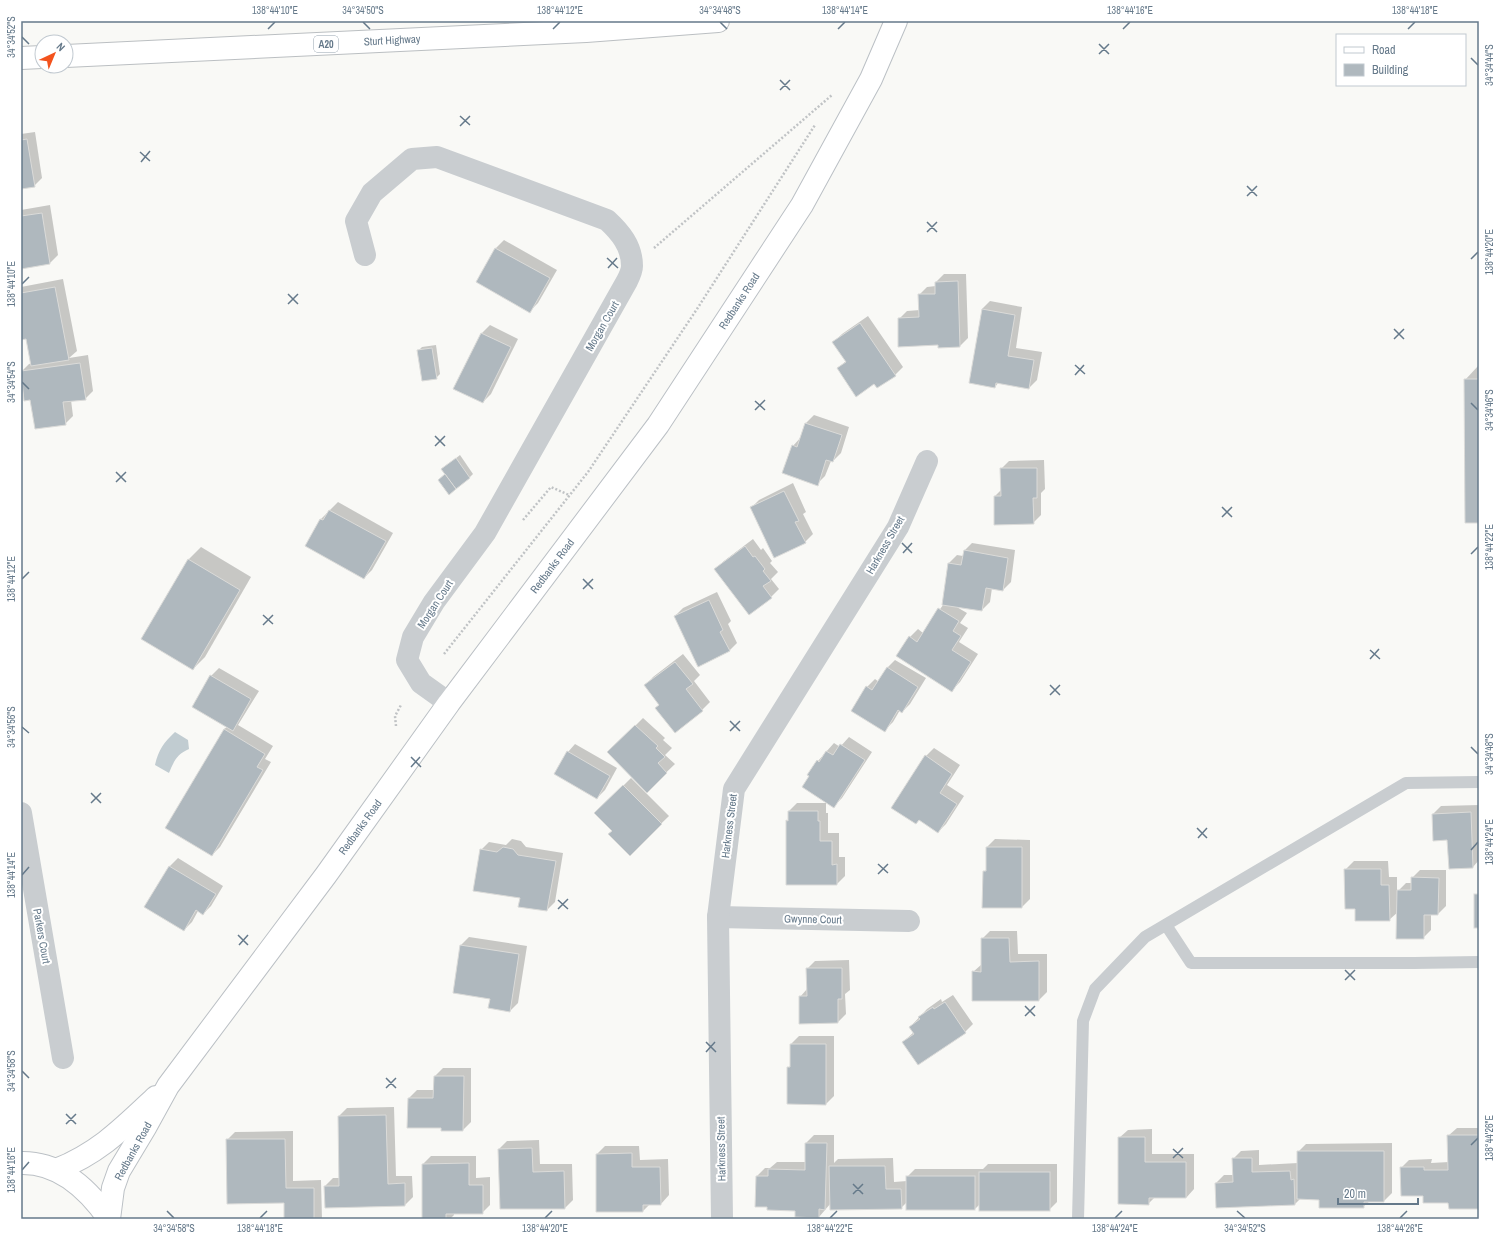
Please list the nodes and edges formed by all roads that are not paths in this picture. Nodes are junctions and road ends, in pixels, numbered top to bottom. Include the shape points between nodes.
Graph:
1 (718, 21) edge
2 (896, 21) edge
3 (74, 56) edge
4 (21, 58) edge
5 (34, 58) edge
6 (364, 255) dead end
7 (927, 461) dead end
8 (449, 703) junction
9 (1479, 782) edge
10 (21, 813) edge
11 (718, 917) junction
12 (909, 921) dead end
13 (1166, 925) junction
14 (1479, 962) edge
15 (63, 1058) dead end
16 (168, 1086) junction
17 (26, 1159) edge
18 (56, 1170) junction
19 (109, 1219) edge
20 (722, 1219) edge
21 (1078, 1219) edge

1 - 3 main road, Sturt Highway / A20 via 586,31
2 - 8 main road, Redbanks Road via 871,79 802,205 658,425
4 - 5 main road
6 - 8 street, Morgan Court via 356,221 372,193 412,159 437,157 607,220 619,231 628,246 632,267 627,281 485,533 434,602 413,637 408,660 420,683
7 - 11 street, Harkness Street via 898,528 734,789
8 - 16 main road, Redbanks Road via 326,875
9 - 13 lane via 1406,783
10 - 15 street, Parkers Court
11 - 12 street, Gwynne Court
11 - 20 street, Harkness Street
13 - 14 lane via 1191,963
13 - 21 lane via 1145,937 1095,989 1083,1022
16 - 18 main road, Redbanks Road via 115,1136 75,1163
16 - 19 main road, Redbanks Road via 119,1171 113,1188
17 - 18 main road
18 - 19 main road via 84,1188

